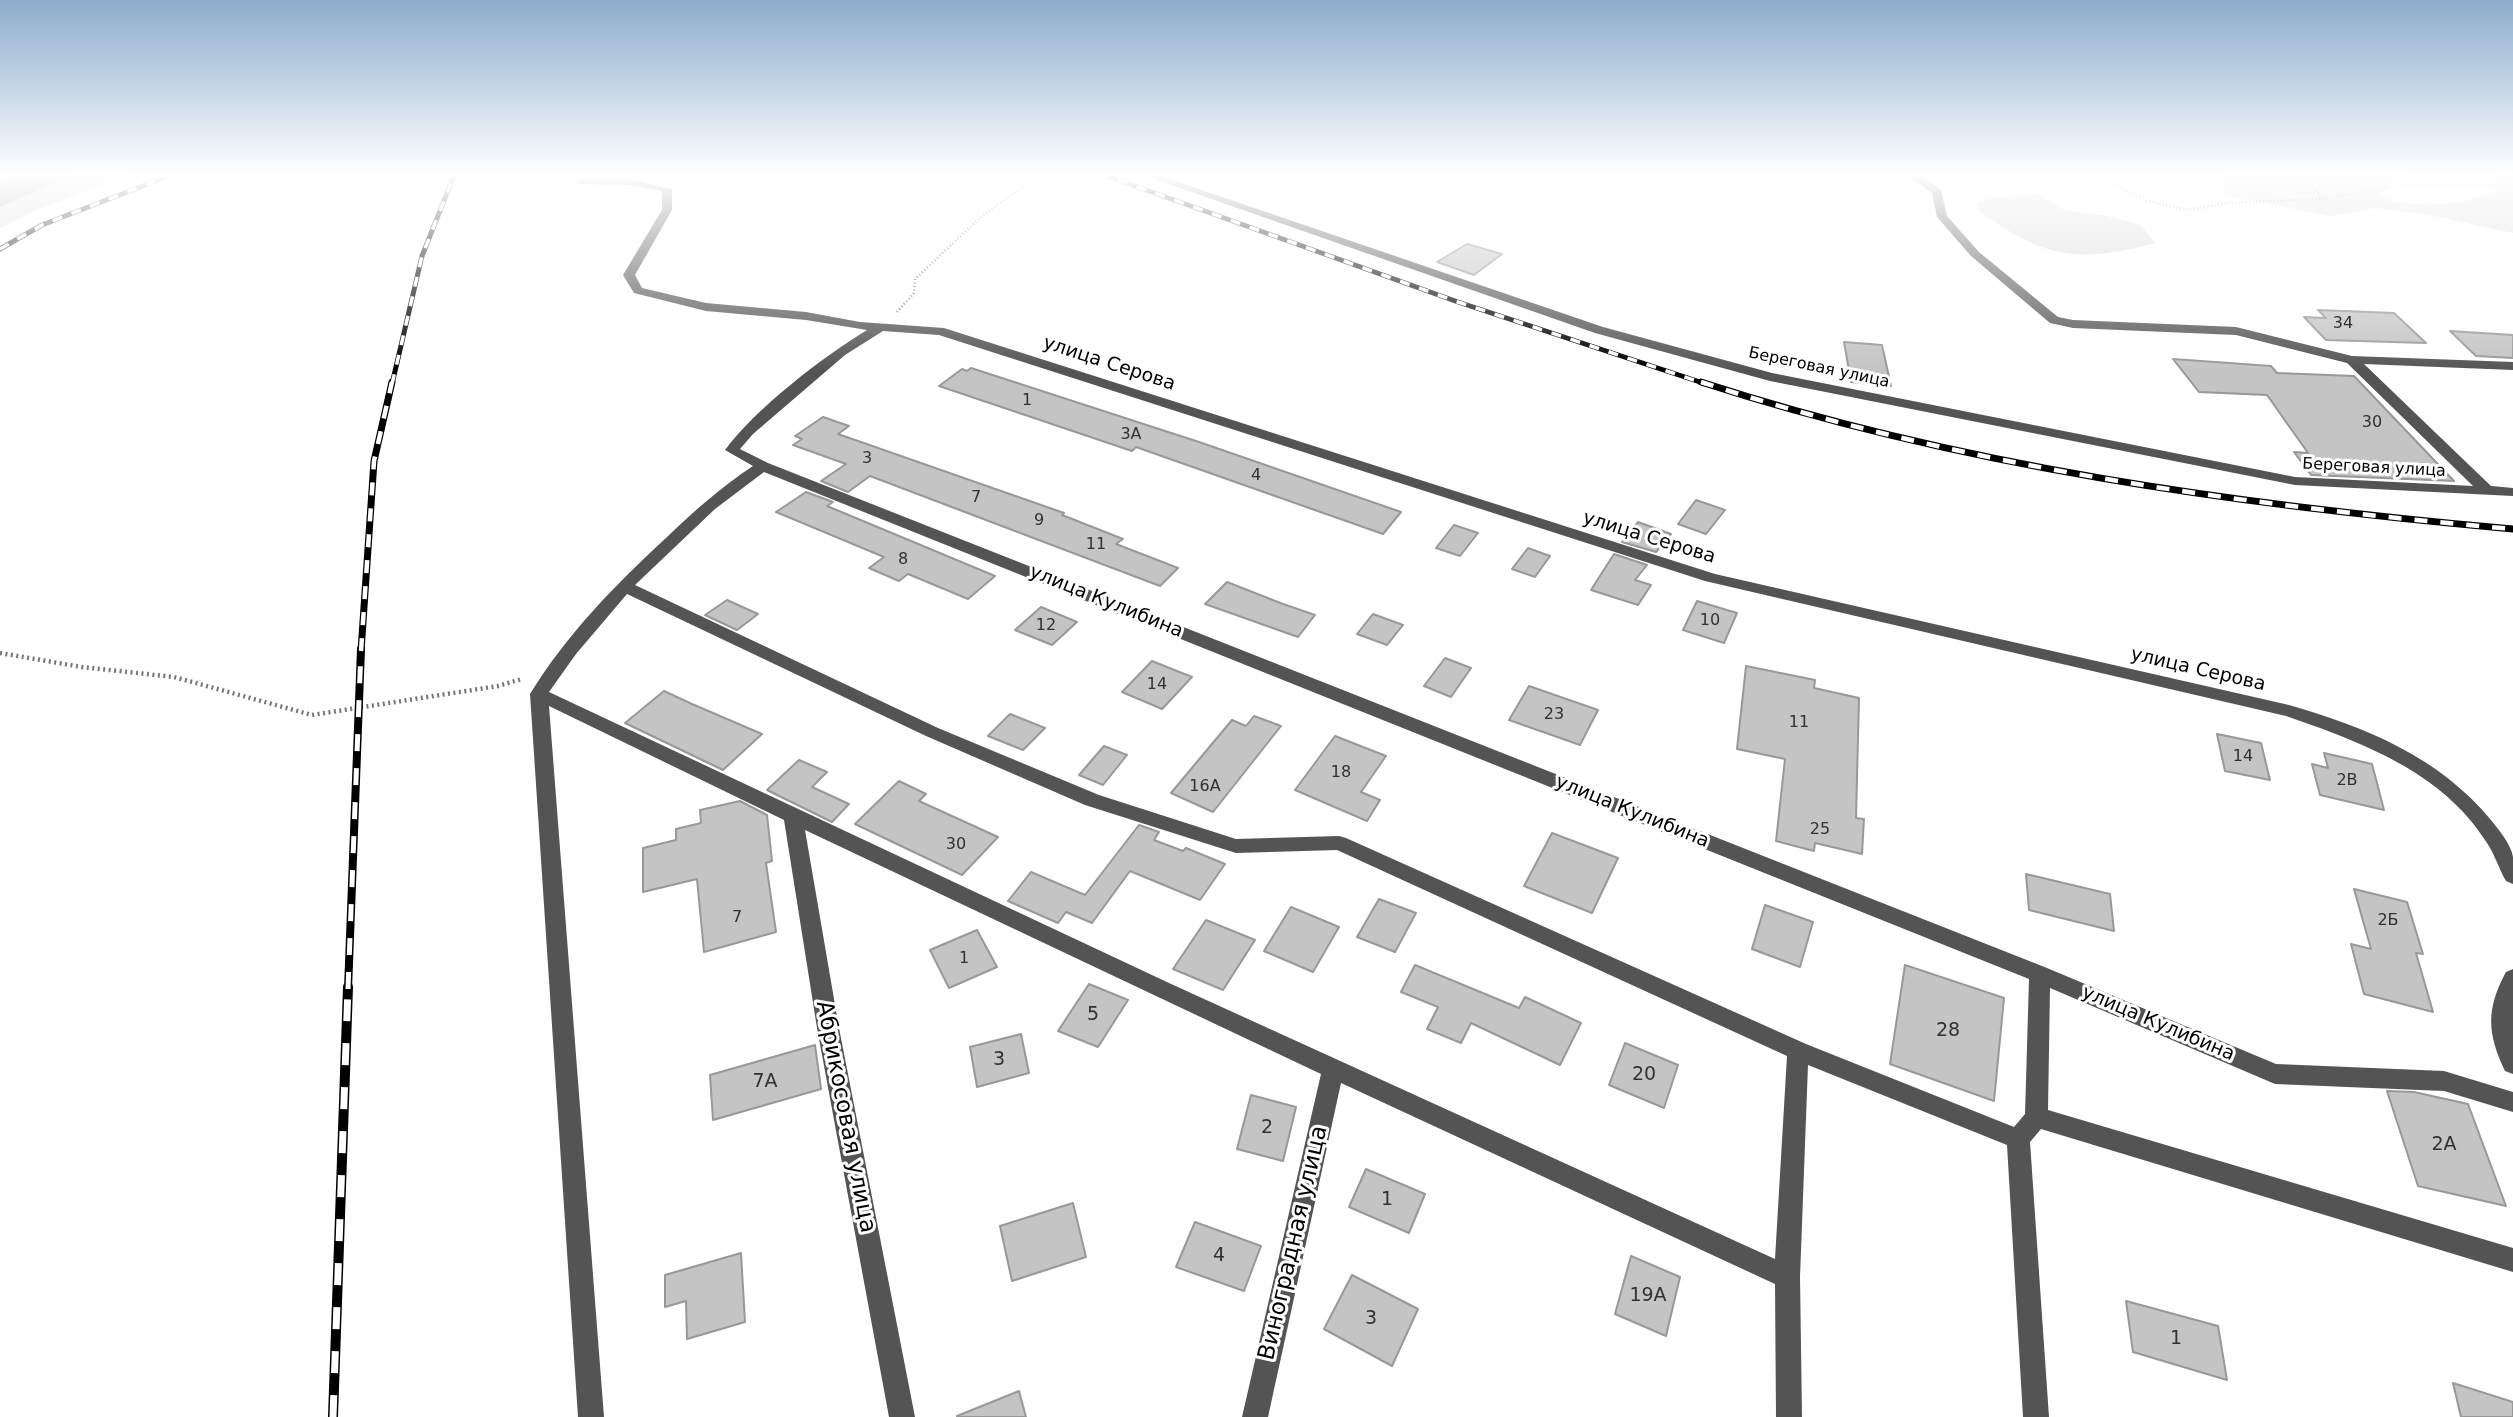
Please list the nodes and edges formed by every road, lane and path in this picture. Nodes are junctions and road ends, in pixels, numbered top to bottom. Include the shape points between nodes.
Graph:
1 (650, 239) edge
2 (957, 239) edge
3 (1334, 239) edge
4 (1962, 239) edge
5 (883, 326) junction
6 (2353, 360) junction
7 (2513, 366) edge
8 (763, 466) junction
9 (2487, 491) junction
10 (2513, 492) edge
11 (623, 586) junction
12 (0, 653) edge
13 (554, 671) junction
14 (539, 694) junction
15 (793, 817) junction
16 (2513, 876) edge
17 (2040, 974) junction
18 (2513, 978) edge
19 (1798, 1051) junction
20 (2513, 1064) edge
21 (1333, 1070) junction
22 (2513, 1102) edge
23 (2036, 1117) junction
24 (2018, 1139) junction
25 (2513, 1260) edge
26 (1787, 1277) junction
27 (591, 1417) edge
28 (902, 1417) edge
29 (1255, 1417) edge
30 (1789, 1417) edge
31 (2036, 1417) edge

1 - 5 street, улица Серова via 629,275 638,290 706,307
2 - 5 path via 915,279 914,293
3 - 9 street, Береговая улица via 1599,330 1770,377 2295,481
4 - 6 street via 2054,320 2236,331
5 - 8 street, улица Кулибина via 840,352 732,450
5 - 16 street, улица Серова via 940,331 1711,578 2289,711 2364,735 2411,758 2451,790 2492,833
6 - 7 street
6 - 9 street
8 - 11 street via 735,483
8 - 17 street, улица Кулибина
9 - 10 street, Береговая улица
11 - 13 street
11 - 19 street via 932,732 1092,800 1236,846 1339,843
12 - 13 path via 174,677 312,715 498,686
13 - 14 street
14 - 15 street
14 - 27 street
15 - 21 street
15 - 28 street, Абрикосовая улица via 830,1041
17 - 22 street, улица Кулибина via 2275,1074 2444,1081
17 - 23 street
18 - 20 street via 2500,1000 2502,1030
19 - 24 street
19 - 26 street
21 - 26 street
21 - 29 street, Виноградная улица
23 - 24 street
23 - 25 street
24 - 31 street
26 - 30 street

